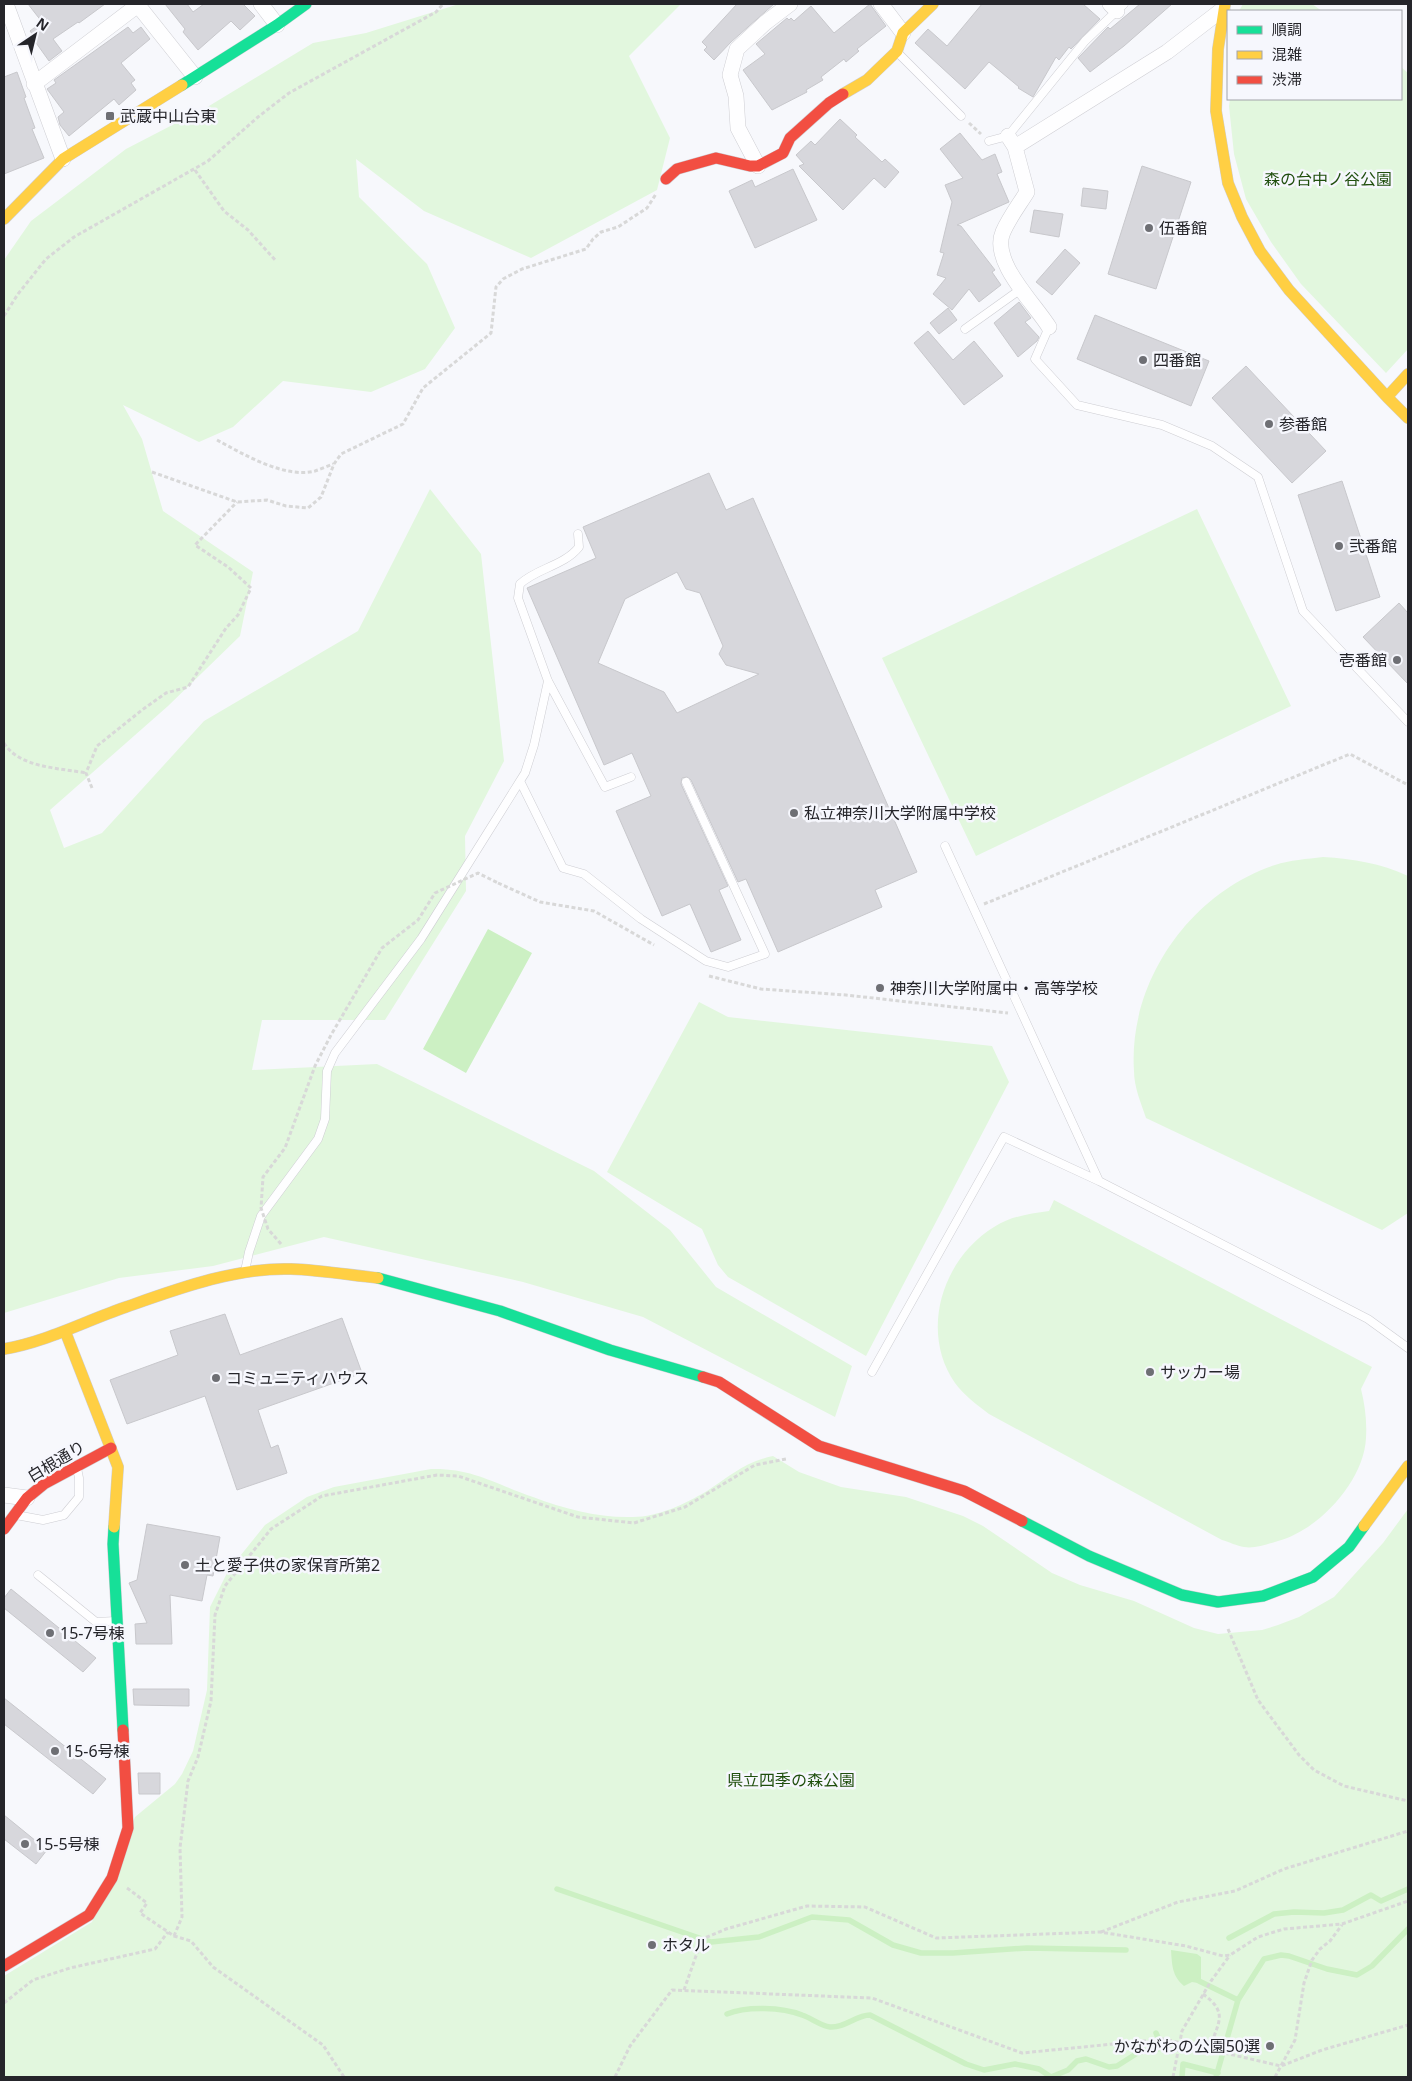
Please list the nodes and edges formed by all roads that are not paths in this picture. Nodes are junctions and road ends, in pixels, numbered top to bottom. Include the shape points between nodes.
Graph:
1 (6, 4) edge
2 (138, 4) edge
3 (261, 4) edge
4 (306, 4) edge
5 (790, 4) edge
6 (881, 4) edge
7 (933, 4) edge
8 (1117, 6) edge
9 (1224, 6) edge
10 (277, 25) junction
11 (903, 32) junction
12 (897, 51) junction
13 (194, 77) junction
14 (34, 84) junction
15 (961, 116) road end
16 (989, 141) road end
17 (1012, 142) junction
18 (63, 159) junction
19 (758, 166) junction
20 (666, 179) road end
21 (4, 219) edge
22 (1021, 289) junction
23 (1048, 327) joint
24 (965, 330) dead end
25 (1408, 374) edge
26 (1387, 397) junction
27 (1408, 418) edge
28 (578, 534) dead end
29 (548, 681) junction
30 (1408, 722) edge
31 (631, 777) dead end
32 (520, 781) junction
33 (686, 782) dead end
34 (946, 846) dead end
35 (1099, 1181) junction
36 (245, 1273) junction
37 (65, 1331) junction
38 (1408, 1348) edge
39 (4, 1349) edge
40 (872, 1372) dead end
41 (111, 1448) junction
42 (76, 1466) junction
43 (1408, 1466) edge
44 (4, 1495) edge
45 (27, 1498) junction
46 (14, 1514) junction
47 (4, 1529) edge
48 (38, 1575) dead end
49 (117, 1620) junction
50 (4, 1966) edge

1 - 14 street
2 - 13 street
2 - 14 street
3 - 10 street
4 - 10 street
5 - 19 street via 737,49 730,75 736,96 738,128
6 - 11 street
7 - 11 street
8 - 17 lane via 1085,40
9 - 17 street via 1167,52
9 - 26 street via 1216,111 1228,183 1242,217 1260,251 1288,290
10 - 13 street
11 - 12 street
12 - 15 lane
12 - 19 street via 866,80 829,103 790,138 783,153
13 - 18 street
14 - 18 street
16 - 17 lane
17 - 22 street via 1027,192 1002,234 1000,253
18 - 21 street
19 - 20 street via 716,158 677,168
22 - 23 street via 1039,310
22 - 24 lane
23 - 30 lane via 1036,360 1077,404 1162,425 1212,446 1258,477 1303,611
25 - 26 street
26 - 27 street
28 - 29 lane via 579,547 572,556 527,577 520,584 518,598
29 - 31 lane via 605,787
29 - 32 lane via 534,745
32 - 33 lane via 562,868 584,874 641,920 706,961 728,968 765,954
32 - 36 lane via 421,939 335,1053 327,1072 325,1119 318,1139 262,1216
34 - 35 lane
35 - 38 lane via 1368,1318
35 - 40 lane via 1004,1136
36 - 37 street via 125,1307
36 - 43 street via 290,1269 383,1278 500,1311 610,1350 719,1382 819,1446 964,1491 1089,1556 1182,1595 1218,1602 1262,1596 1313,1577 1349,1547
37 - 39 street
37 - 41 street
41 - 42 street, 白根通り
41 - 49 street via 118,1467 113,1544
42 - 45 street, 白根通り
42 - 46 lane via 79,1497 64,1515 43,1520
44 - 45 street
45 - 46 street, 白根通り
46 - 47 street, 白根通り
48 - 49 lane via 96,1622
49 - 50 street via 128,1828 112,1878 89,1915

